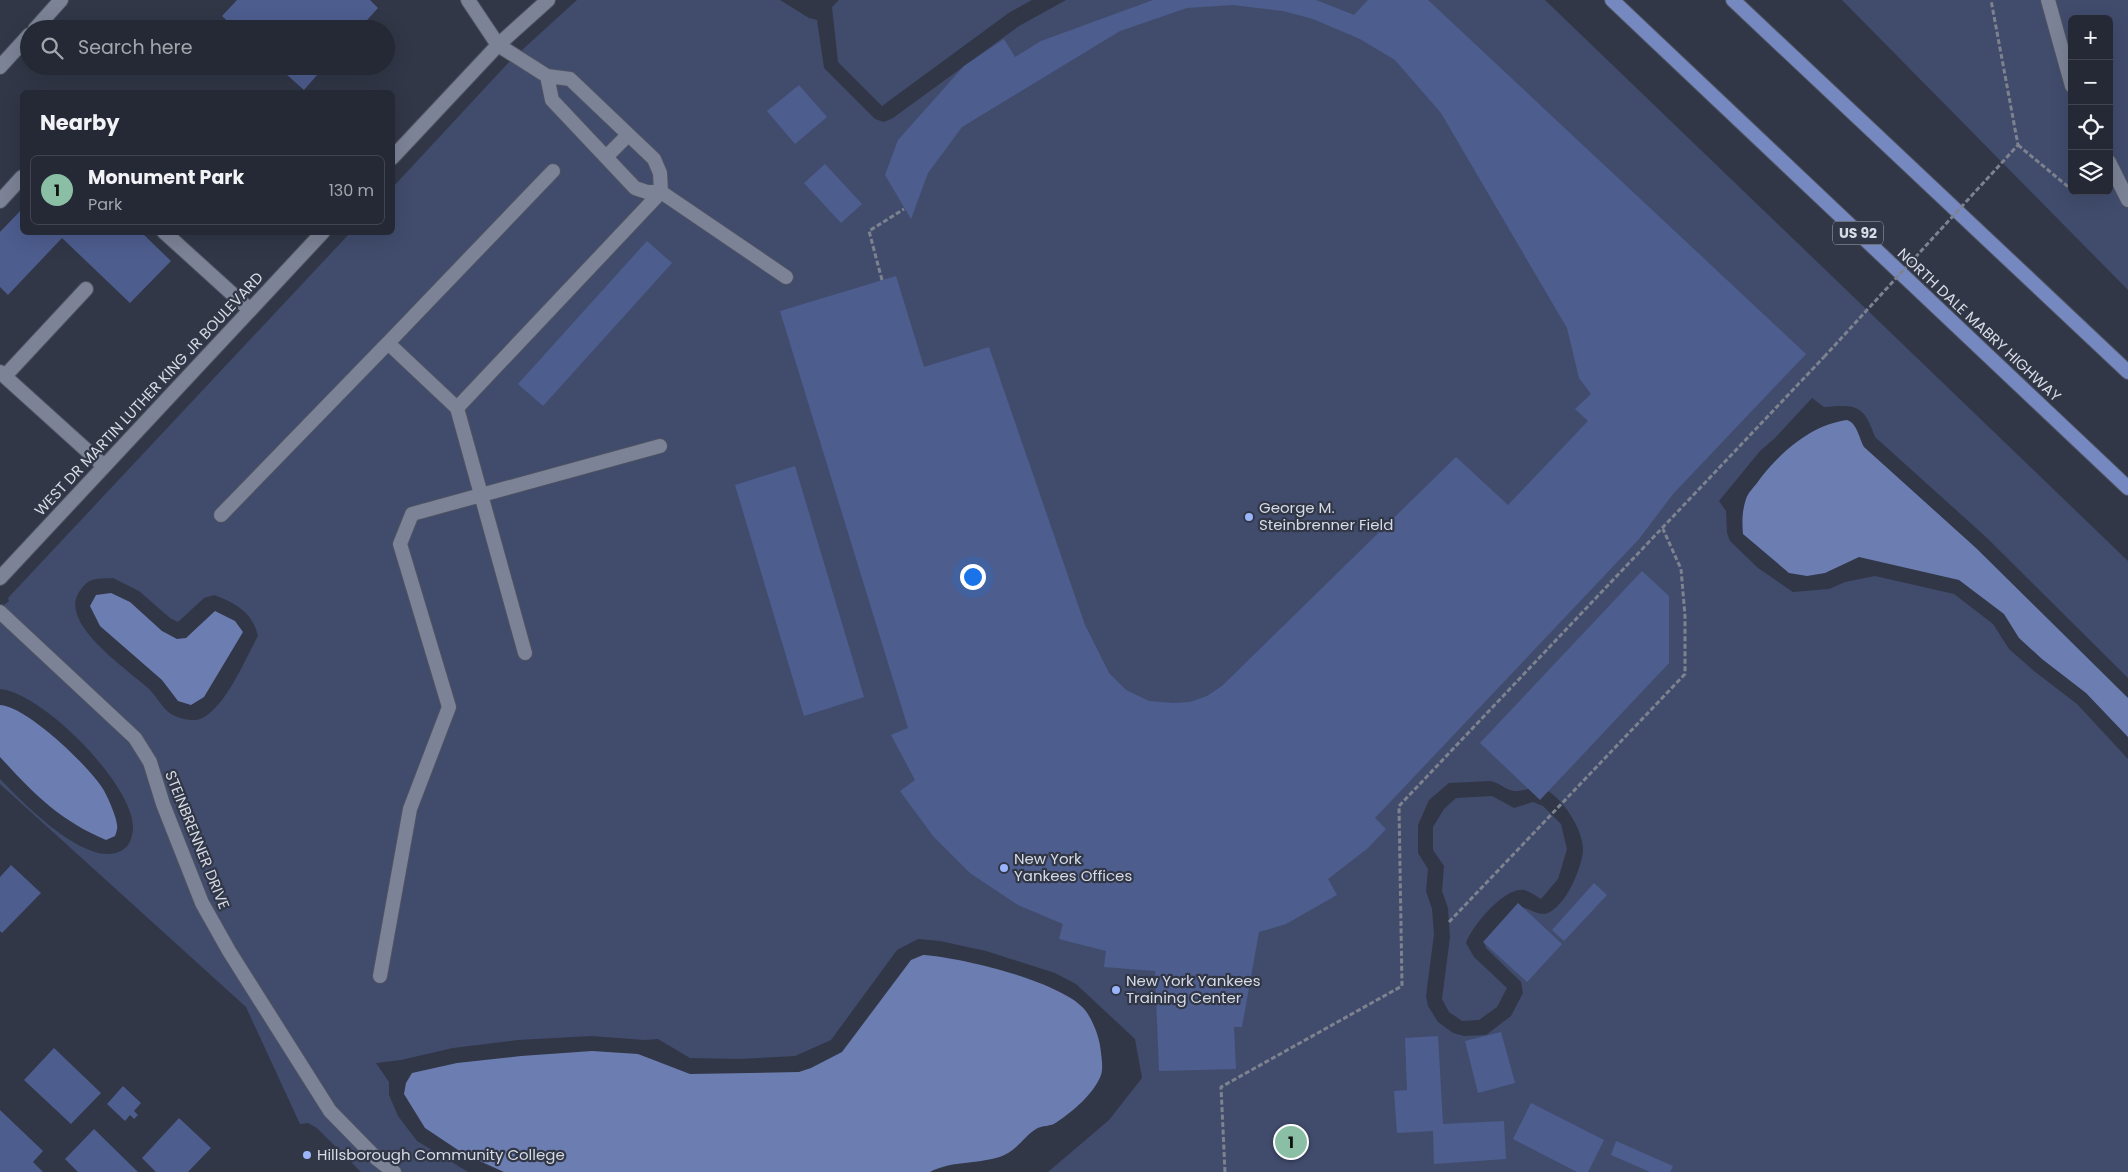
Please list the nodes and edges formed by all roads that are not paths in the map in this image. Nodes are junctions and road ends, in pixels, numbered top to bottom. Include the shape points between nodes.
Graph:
1 (61, 0) edge
2 (468, 0) edge
3 (534, 0) edge
4 (548, 0) edge
5 (1612, 0) edge
6 (1733, 0) edge
7 (2048, 0) edge
8 (43, 20) edge
9 (20, 45) edge
10 (498, 46) junction
11 (0, 67) edge
12 (2068, 72) edge
13 (547, 76) junction
14 (628, 134) junction
15 (395, 155) edge
16 (606, 157) junction
17 (2113, 170) edge
18 (553, 171) dead end
19 (20, 179) edge
20 (661, 192) junction
21 (2128, 200) edge
22 (0, 201) edge
23 (167, 235) edge
24 (320, 235) edge
25 (786, 276) dead end
26 (86, 289) dead end
27 (250, 310) junction
28 (388, 343) junction
29 (2128, 372) edge
30 (2, 374) edge
31 (458, 408) junction
32 (660, 446) dead end
33 (104, 466) junction
34 (2128, 488) edge
35 (480, 494) junction
36 (221, 515) dead end
37 (0, 578) edge
38 (0, 612) edge
39 (525, 653) dead end
40 (380, 976) dead end
41 (394, 1172) edge

1 - 8 street
2 - 10 street
3 - 10 street
4 - 10 street
5 - 34 main road, NORTH DALE MABRY HIGHWAY / US 92
6 - 29 main road
7 - 12 street
9 - 11 street
10 - 13 street
10 - 15 street
13 - 14 street via 570,79
13 - 16 street via 552,100
14 - 16 street
14 - 20 street via 654,159 660,173
16 - 20 street via 635,188
17 - 21 street
18 - 28 street
19 - 22 street
20 - 25 street
20 - 31 street
23 - 27 street
24 - 27 street, WEST DR MARTIN LUTHER KING JR BOULEVARD
26 - 30 street
27 - 33 street, WEST DR MARTIN LUTHER KING JR BOULEVARD
28 - 31 street
28 - 36 street
30 - 33 street
31 - 35 street
32 - 35 street
33 - 37 street, WEST DR MARTIN LUTHER KING JR BOULEVARD
35 - 39 street
35 - 40 street via 412,514 400,544 449,707 410,809
38 - 41 street, STEINBRENNER DRIVE via 135,738 150,762 202,903 229,951 330,1112

